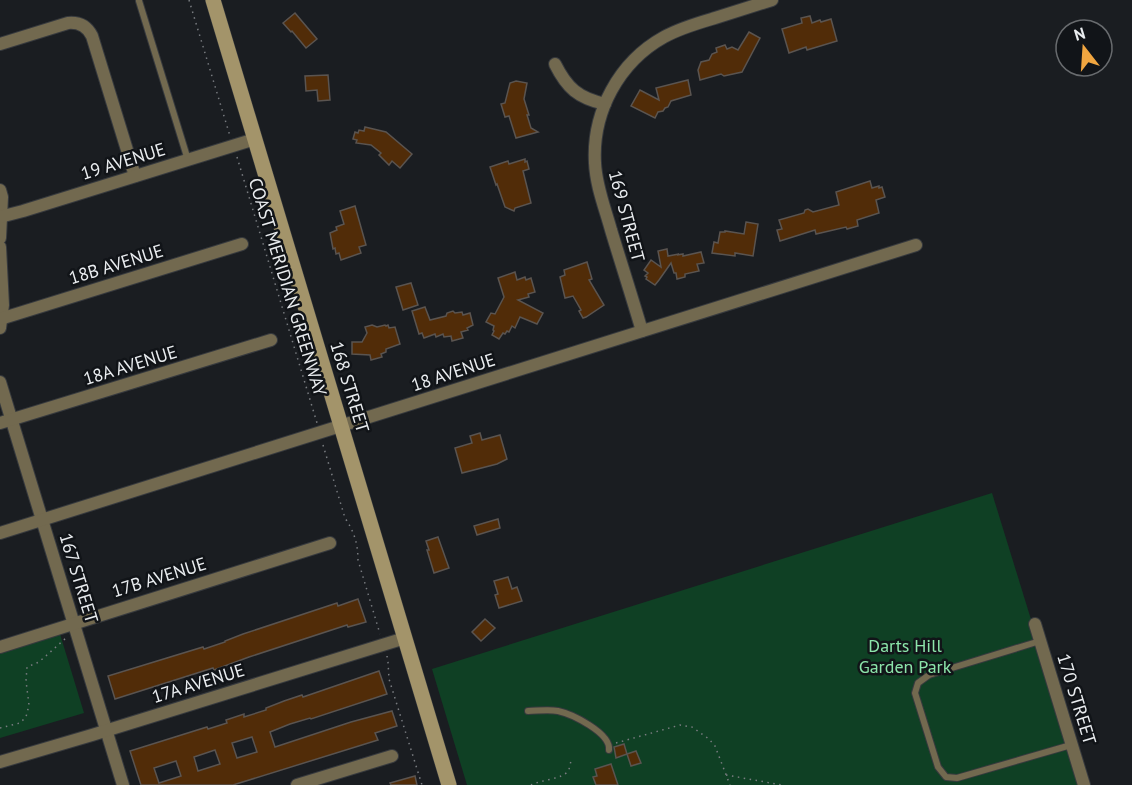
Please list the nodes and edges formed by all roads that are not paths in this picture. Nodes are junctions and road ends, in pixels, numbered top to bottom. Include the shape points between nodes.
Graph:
1 (213, 0) edge
2 (772, 0) edge
3 (140, 1) edge
4 (0, 44) edge
5 (555, 64) dead end
6 (605, 104) junction
7 (255, 140) junction
8 (188, 160) junction
9 (135, 176) junction
10 (0, 190) edge
11 (1, 216) edge
12 (0, 238) edge
13 (242, 244) dead end
14 (916, 245) dead end
15 (0, 247) edge
16 (0, 322) edge
17 (642, 331) junction
18 (271, 340) dead end
19 (0, 382) edge
20 (5, 422) edge
21 (342, 426) junction
22 (42, 520) junction
23 (0, 533) edge
24 (330, 543) dead end
25 (74, 623) junction
26 (1035, 624) dead end
27 (405, 638) junction
28 (1040, 641) junction
29 (0, 647) edge
30 (528, 711) dead end
31 (106, 730) junction
32 (1072, 744) junction
33 (609, 747) road end
34 (392, 756) dead end
35 (0, 762) edge
36 (123, 785) edge
37 (297, 785) edge
38 (449, 785) edge
39 (1084, 785) edge

1 - 7 main road, 168 STREET
2 - 6 street via 662,38 628,66
3 - 8 lane
4 - 9 street via 68,24 76,23 89,30
5 - 6 street via 575,92
6 - 17 street, 169 STREET via 596,134 597,179
7 - 8 street, 19 AVENUE
7 - 21 main road, 168 STREET
8 - 9 street, 19 AVENUE
9 - 11 street, 19 AVENUE
10 - 11 street
11 - 12 street
13 - 16 street, 18B AVENUE
14 - 17 street, 18 AVENUE
15 - 16 street
17 - 21 street, 18 AVENUE
18 - 20 street, 18A AVENUE
19 - 20 street, 167 STREET
20 - 22 street, 167 STREET
21 - 22 street, 18 AVENUE
21 - 27 main road, 168 STREET
22 - 23 street, 18 AVENUE
22 - 25 street, 167 STREET
24 - 25 street, 17B AVENUE
25 - 29 street, 17B AVENUE
25 - 31 street, 167 STREET
26 - 28 street, 170 STREET
27 - 31 street, 17A AVENUE
27 - 38 main road, 168 STREET
28 - 32 street, 170 STREET
28 - 32 lane via 928,675 918,683 915,693 938,767 946,777 957,778
30 - 33 lane via 557,711 586,722
31 - 35 street, 17A AVENUE
31 - 36 street, 167 STREET
32 - 39 street, 170 STREET
34 - 37 street

